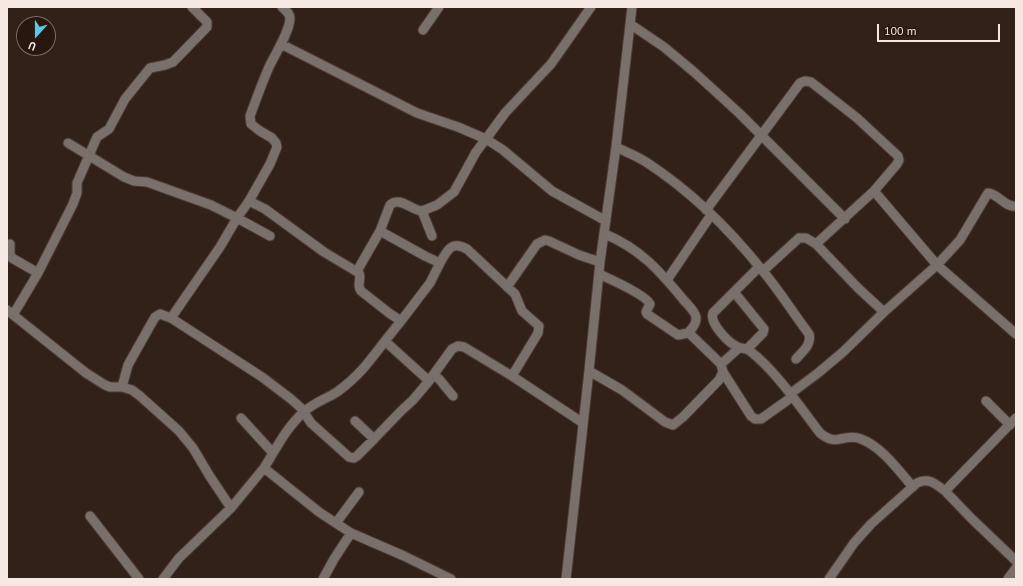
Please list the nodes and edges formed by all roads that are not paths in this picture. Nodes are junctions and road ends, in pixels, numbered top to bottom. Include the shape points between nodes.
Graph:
1 (192, 7) edge
2 (282, 7) edge
3 (439, 7) edge
4 (591, 7) edge
5 (630, 8) edge
6 (630, 24) junction
7 (423, 30) dead end
8 (282, 44) junction
9 (761, 136) junction
10 (486, 139) junction
11 (68, 143) dead end
12 (616, 147) junction
13 (89, 156) junction
14 (874, 192) junction
15 (249, 202) junction
16 (1016, 206) edge
17 (422, 211) junction
18 (709, 212) junction
19 (237, 218) junction
20 (844, 218) junction
21 (606, 221) junction
22 (380, 231) junction
23 (605, 234) junction
24 (270, 236) dead end
25 (432, 236) dead end
26 (10, 244) dead end
27 (816, 244) junction
28 (600, 262) junction
29 (440, 263) junction
30 (937, 265) junction
31 (761, 269) junction
32 (357, 271) junction
33 (38, 273) junction
34 (599, 274) junction
35 (667, 280) junction
36 (507, 287) junction
37 (734, 292) junction
38 (884, 312) junction
39 (10, 313) edge
40 (171, 318) junction
41 (402, 321) junction
42 (688, 334) junction
43 (1016, 334) edge
44 (386, 341) junction
45 (743, 348) junction
46 (796, 359) dead end
47 (722, 368) junction
48 (589, 371) junction
49 (512, 376) junction
50 (431, 378) junction
51 (122, 387) junction
52 (791, 395) junction
53 (452, 396) dead end
54 (986, 401) dead end
55 (303, 412) junction
56 (241, 418) dead end
57 (355, 421) dead end
58 (1013, 421) edge
59 (583, 423) junction
60 (374, 439) junction
61 (273, 453) junction
62 (264, 468) junction
63 (913, 486) junction
64 (945, 491) junction
65 (360, 492) dead end
66 (231, 508) junction
67 (90, 516) dead end
68 (336, 523) junction
69 (351, 533) junction
70 (1016, 561) edge
71 (1016, 568) edge
72 (165, 578) edge
73 (139, 579) edge
74 (323, 579) edge
75 (451, 579) edge
76 (566, 579) edge
77 (829, 579) edge
78 (1008, 579) edge

1 - 13 street via 207,22 206,29 173,62 150,68 125,99 109,129 97,137
2 - 8 street via 289,13 290,18
3 - 7 street
4 - 10 street via 550,64 505,113
5 - 6 street
6 - 9 street via 694,72
6 - 12 street
8 - 10 street via 417,113
8 - 15 street via 270,66 250,116 251,124 272,138 277,147
9 - 14 street via 800,83 810,82 857,118 898,156 897,164
9 - 18 street
9 - 20 street
10 - 17 street via 454,192 437,205
10 - 21 street via 552,191
11 - 13 street
12 - 18 street via 660,172
12 - 21 street
13 - 19 street via 124,178 170,189
13 - 33 street via 77,183 73,204
14 - 20 street
14 - 30 street
15 - 19 street
15 - 32 street via 265,209 324,252
16 - 30 street via 1011,206 988,193 964,234
17 - 22 street via 399,202 393,203
17 - 25 street
18 - 31 street
18 - 35 street
19 - 24 street
19 - 40 street via 220,248
20 - 27 street
21 - 23 street
22 - 29 street
22 - 32 street
23 - 28 street
23 - 35 street via 627,245 651,262
26 - 33 street via 12,258
27 - 31 street via 806,238 799,238
27 - 38 street
28 - 34 street
28 - 36 street via 549,241 542,241 537,244
29 - 36 street via 448,249 462,247
29 - 41 street via 430,283
30 - 38 street
30 - 43 street
31 - 37 street
31 - 46 street via 809,334 809,343
32 - 41 street via 360,276 360,291
33 - 39 street
34 - 42 street via 649,301 647,314 678,335
34 - 48 street
35 - 42 street via 696,317 694,326
36 - 49 street via 515,294 522,311 540,328
37 - 45 street via 764,329 762,334
37 - 45 street via 711,317 725,337
38 - 52 street via 843,352
39 - 51 street via 86,373 110,387
40 - 51 street via 160,314 155,317 128,365
40 - 55 street via 262,377 296,403
41 - 44 street
42 - 47 street via 696,339
44 - 50 street
44 - 55 street via 356,377
45 - 47 street
45 - 52 street via 763,363
47 - 48 street via 719,380 673,425
47 - 52 street via 755,419 761,419
48 - 59 street
49 - 50 street via 461,346 452,349
49 - 59 street
50 - 53 street via 439,379
50 - 60 street
51 - 66 street via 140,396 179,431 194,448
52 - 63 street via 825,437 831,440 855,437 869,443
54 - 58 street
55 - 60 street via 311,423 351,458 357,456
55 - 61 street via 296,418
56 - 61 street
57 - 60 street
58 - 64 street
59 - 76 street
61 - 62 street
62 - 66 street
62 - 68 street
63 - 64 street via 927,480
63 - 77 street via 854,543
64 - 70 street
65 - 68 street
66 - 72 street via 179,558
67 - 73 street
68 - 69 street
69 - 74 street
69 - 75 street
71 - 78 street

